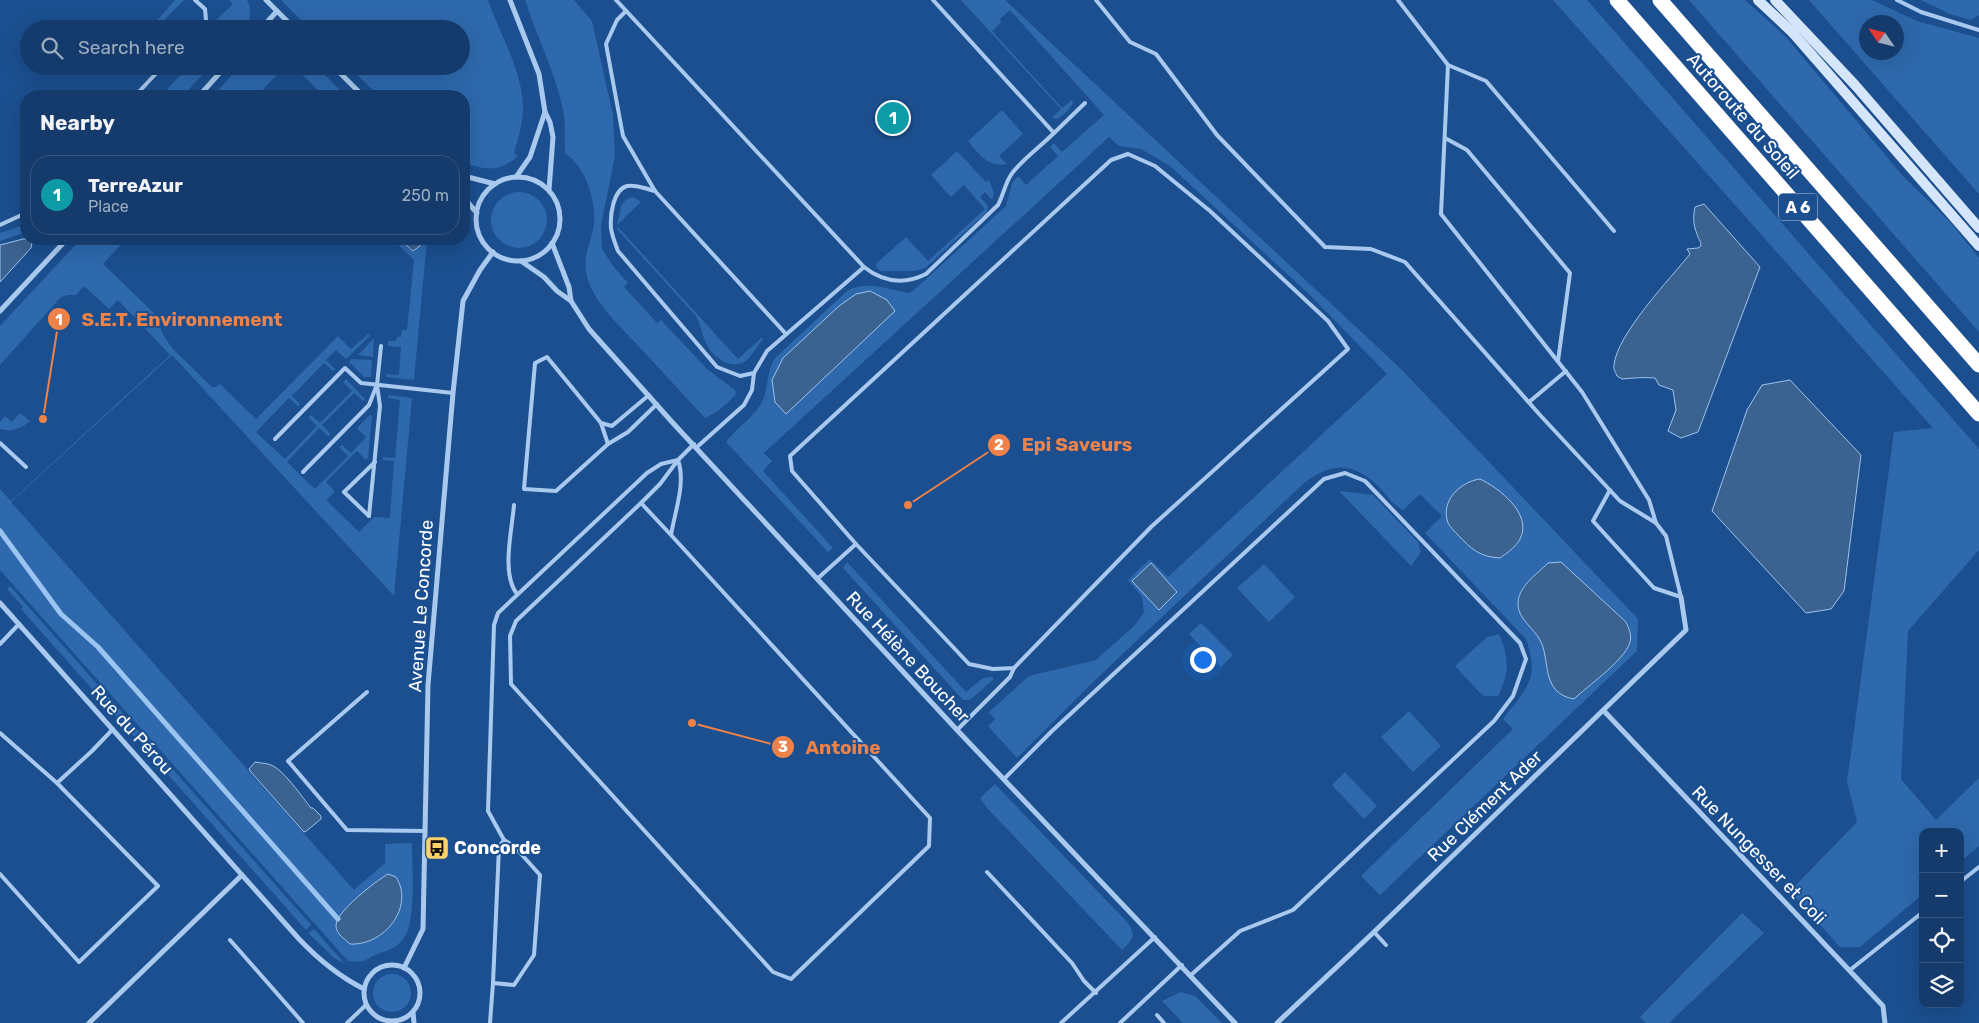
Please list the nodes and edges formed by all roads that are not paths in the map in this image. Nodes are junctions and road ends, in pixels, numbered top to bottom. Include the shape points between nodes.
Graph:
1 (196, 0) edge
2 (266, 0) edge
3 (510, 0) edge
4 (616, 0) edge
5 (933, 0) edge
6 (1096, 0) edge
7 (1398, 0) edge
8 (1617, 0) edge
9 (1660, 0) edge
10 (1758, 0) edge
11 (1775, 0) edge
12 (1897, 0) edge
13 (277, 11) junction
14 (626, 11) junction
15 (206, 20) edge
16 (269, 20) edge
17 (286, 20) edge
18 (1979, 30) edge
19 (1448, 64) junction
20 (155, 75) edge
21 (218, 75) edge
22 (342, 75) edge
23 (141, 90) edge
24 (204, 90) edge
25 (357, 90) edge
26 (1085, 103) dead end
27 (545, 112) junction
28 (1054, 133) junction
29 (1445, 138) junction
30 (516, 177) junction
31 (470, 178) edge
32 (495, 184) junction
33 (549, 190) junction
34 (655, 191) junction
35 (470, 204) edge
36 (477, 212) junction
37 (20, 216) edge
38 (0, 225) edge
39 (1979, 228) edge
40 (1614, 231) dead end
41 (552, 243) junction
42 (61, 245) edge
43 (1979, 246) edge
44 (493, 252) junction
45 (521, 261) junction
46 (864, 267) junction
47 (571, 302) junction
48 (0, 311) edge
49 (786, 334) junction
50 (381, 346) dead end
51 (1558, 361) junction
52 (1979, 365) edge
53 (1566, 372) junction
54 (754, 373) junction
55 (377, 385) junction
56 (453, 393) junction
57 (649, 395) junction
58 (1529, 402) junction
59 (658, 404) junction
60 (1979, 414) edge
61 (601, 423) junction
62 (275, 438) dead end
63 (0, 443) edge
64 (608, 444) junction
65 (696, 446) junction
66 (678, 460) junction
67 (375, 462) junction
68 (26, 467) dead end
69 (303, 472) dead end
70 (1610, 490) junction
71 (641, 503) junction
72 (514, 506) dead end
73 (1656, 523) junction
74 (670, 535) junction
75 (856, 544) junction
76 (817, 579) junction
77 (518, 594) junction
78 (1680, 597) junction
79 (0, 603) edge
80 (19, 624) junction
81 (0, 644) edge
82 (1014, 668) junction
83 (367, 692) dead end
84 (1604, 711) junction
85 (113, 729) junction
86 (956, 730) junction
87 (0, 733) edge
88 (1004, 779) junction
89 (57, 783) junction
90 (425, 832) junction
91 (504, 840) junction
92 (1979, 867) edge
93 (987, 872) dead end
94 (0, 874) edge
95 (242, 875) junction
96 (1964, 879) edge
97 (1919, 915) edge
98 (1374, 932) junction
99 (1155, 938) junction
100 (230, 940) dead end
101 (1386, 945) dead end
102 (1182, 966) junction
103 (404, 968) junction
104 (1850, 970) junction
105 (1191, 975) junction
106 (493, 983) junction
107 (364, 989) junction
108 (1096, 993) junction
109 (366, 1005) junction
110 (413, 1012) junction
111 (1157, 1015) dead end
112 (388, 1022) edge
113 (90, 1023) edge
114 (303, 1023) edge
115 (347, 1023) edge
116 (414, 1023) edge
117 (490, 1023) edge
118 (1061, 1023) edge
119 (1120, 1023) edge
120 (1164, 1023) edge
121 (1235, 1023) edge
122 (1277, 1023) edge
123 (1885, 1023) edge

1 - 15 lane via 205,9
2 - 13 street
3 - 27 street via 539,74
4 - 14 lane
5 - 28 lane
6 - 58 lane via 1130,42 1156,54 1217,135 1325,248 1371,249 1405,262
7 - 19 lane
8 - 60 highway, Autoroute du Soleil / A 6
9 - 52 highway, Autoroute du Soleil / A 6
10 - 43 main road via 1792,32
11 - 39 main road
12 - 18 lane via 1947,21
13 - 16 street
13 - 17 street
14 - 34 lane via 617,20 606,44 623,136
14 - 46 lane
19 - 29 lane
19 - 40 lane via 1486,81
20 - 23 lane
21 - 24 street
22 - 25 street
26 - 28 lane
27 - 30 street via 530,157
27 - 33 street via 553,138
28 - 46 lane via 1013,172 998,205 926,274 914,280 890,280 876,276
29 - 51 lane via 1441,214
29 - 51 lane via 1467,150 1570,272
30 - 32 street
30 - 33 street via 532,179
31 - 32 street
32 - 36 street via 482,198
33 - 41 street via 555,199 560,220
34 - 49 lane
34 - 54 lane via 630,185 617,194 611,228 618,251 717,366 740,376
35 - 36 street
36 - 44 street via 480,234
37 - 38 lane
41 - 45 street via 540,255
41 - 47 street, Rue Hélène Boucher via 569,287
42 - 48 street
44 - 45 street, Rue Hélène Boucher
44 - 56 street, Avenue Le Concorde via 463,301
45 - 47 street, Rue Hélène Boucher
46 - 49 lane
47 - 57 street, Rue Hélène Boucher via 589,329
49 - 54 lane via 767,351
50 - 55 lane
51 - 53 lane
53 - 58 lane
53 - 73 lane via 1582,392 1649,500
54 - 65 lane via 752,390 744,405
55 - 56 lane
55 - 62 lane via 361,384 345,368
55 - 67 lane via 380,406
55 - 69 lane via 369,405
56 - 90 street, Avenue Le Concorde via 428,685
57 - 59 street, Rue Hélène Boucher
57 - 61 lane via 612,426
58 - 70 lane
59 - 64 lane via 628,432
59 - 65 street, Rue Hélène Boucher
61 - 64 lane
61 - 64 lane via 546,357 535,363 524,489 556,491
63 - 68 lane
65 - 66 lane
65 - 76 street, Rue Hélène Boucher
66 - 71 lane
66 - 74 lane via 681,481
66 - 77 lane via 662,464 648,473
67 - 67 lane via 372,489 369,516 344,492
70 - 73 lane via 1620,501
70 - 78 lane via 1593,521 1654,588
71 - 74 lane
71 - 74 lane via 516,621 510,636 511,684 773,972 791,979 929,846 930,818
72 - 77 lane via 508,574
73 - 78 lane via 1666,536
75 - 76 lane
75 - 82 lane via 969,664 993,669
75 - 82 lane via 792,471 790,456 1111,160 1128,154 1155,166 1210,211 1328,321 1348,349 1151,527
76 - 86 street, Rue Hélène Boucher
77 - 91 lane via 498,613 494,625 488,812
78 - 84 street, Rue Clément Ader via 1686,630
79 - 80 street, Rue du Pérou
80 - 81 lane
80 - 85 street, Rue du Pérou
82 - 86 lane via 1010,677
83 - 90 lane via 288,761 347,830
84 - 98 street, Rue Clément Ader
84 - 104 street, Rue Nungesser et Coli
85 - 89 lane
85 - 95 street, Rue du Pérou
86 - 88 street, Rue Hélène Boucher
87 - 89 lane
88 - 99 street, Rue Hélène Boucher
88 - 105 lane via 1324,479 1345,473 1365,481 1506,628 1520,643 1526,659 1512,696 1494,722 1293,910 1240,931
89 - 94 lane via 158,886 79,962
90 - 103 street, Avenue Le Concorde via 422,929
91 - 106 lane via 500,847
91 - 106 lane via 514,846 540,875 534,955 514,985
92 - 96 lane
93 - 108 lane
95 - 107 street, Rue du Pérou via 322,962
95 - 113 street
97 - 104 lane
98 - 101 lane
98 - 122 street, Rue Clément Ader
99 - 102 street, Rue Hélène Boucher
99 - 108 lane
100 - 114 lane
102 - 105 street, Rue Hélène Boucher
102 - 119 lane
103 - 107 street via 387,966 379,969
103 - 110 street via 412,974 419,988 418,1003
104 - 123 street, Rue Nungesser et Coli via 1883,1006
105 - 121 street, Rue Hélène Boucher
106 - 117 lane
107 - 109 street
108 - 118 lane
109 - 112 street via 372,1013
109 - 115 lane
110 - 112 street via 406,1018
110 - 116 street
111 - 120 lane

